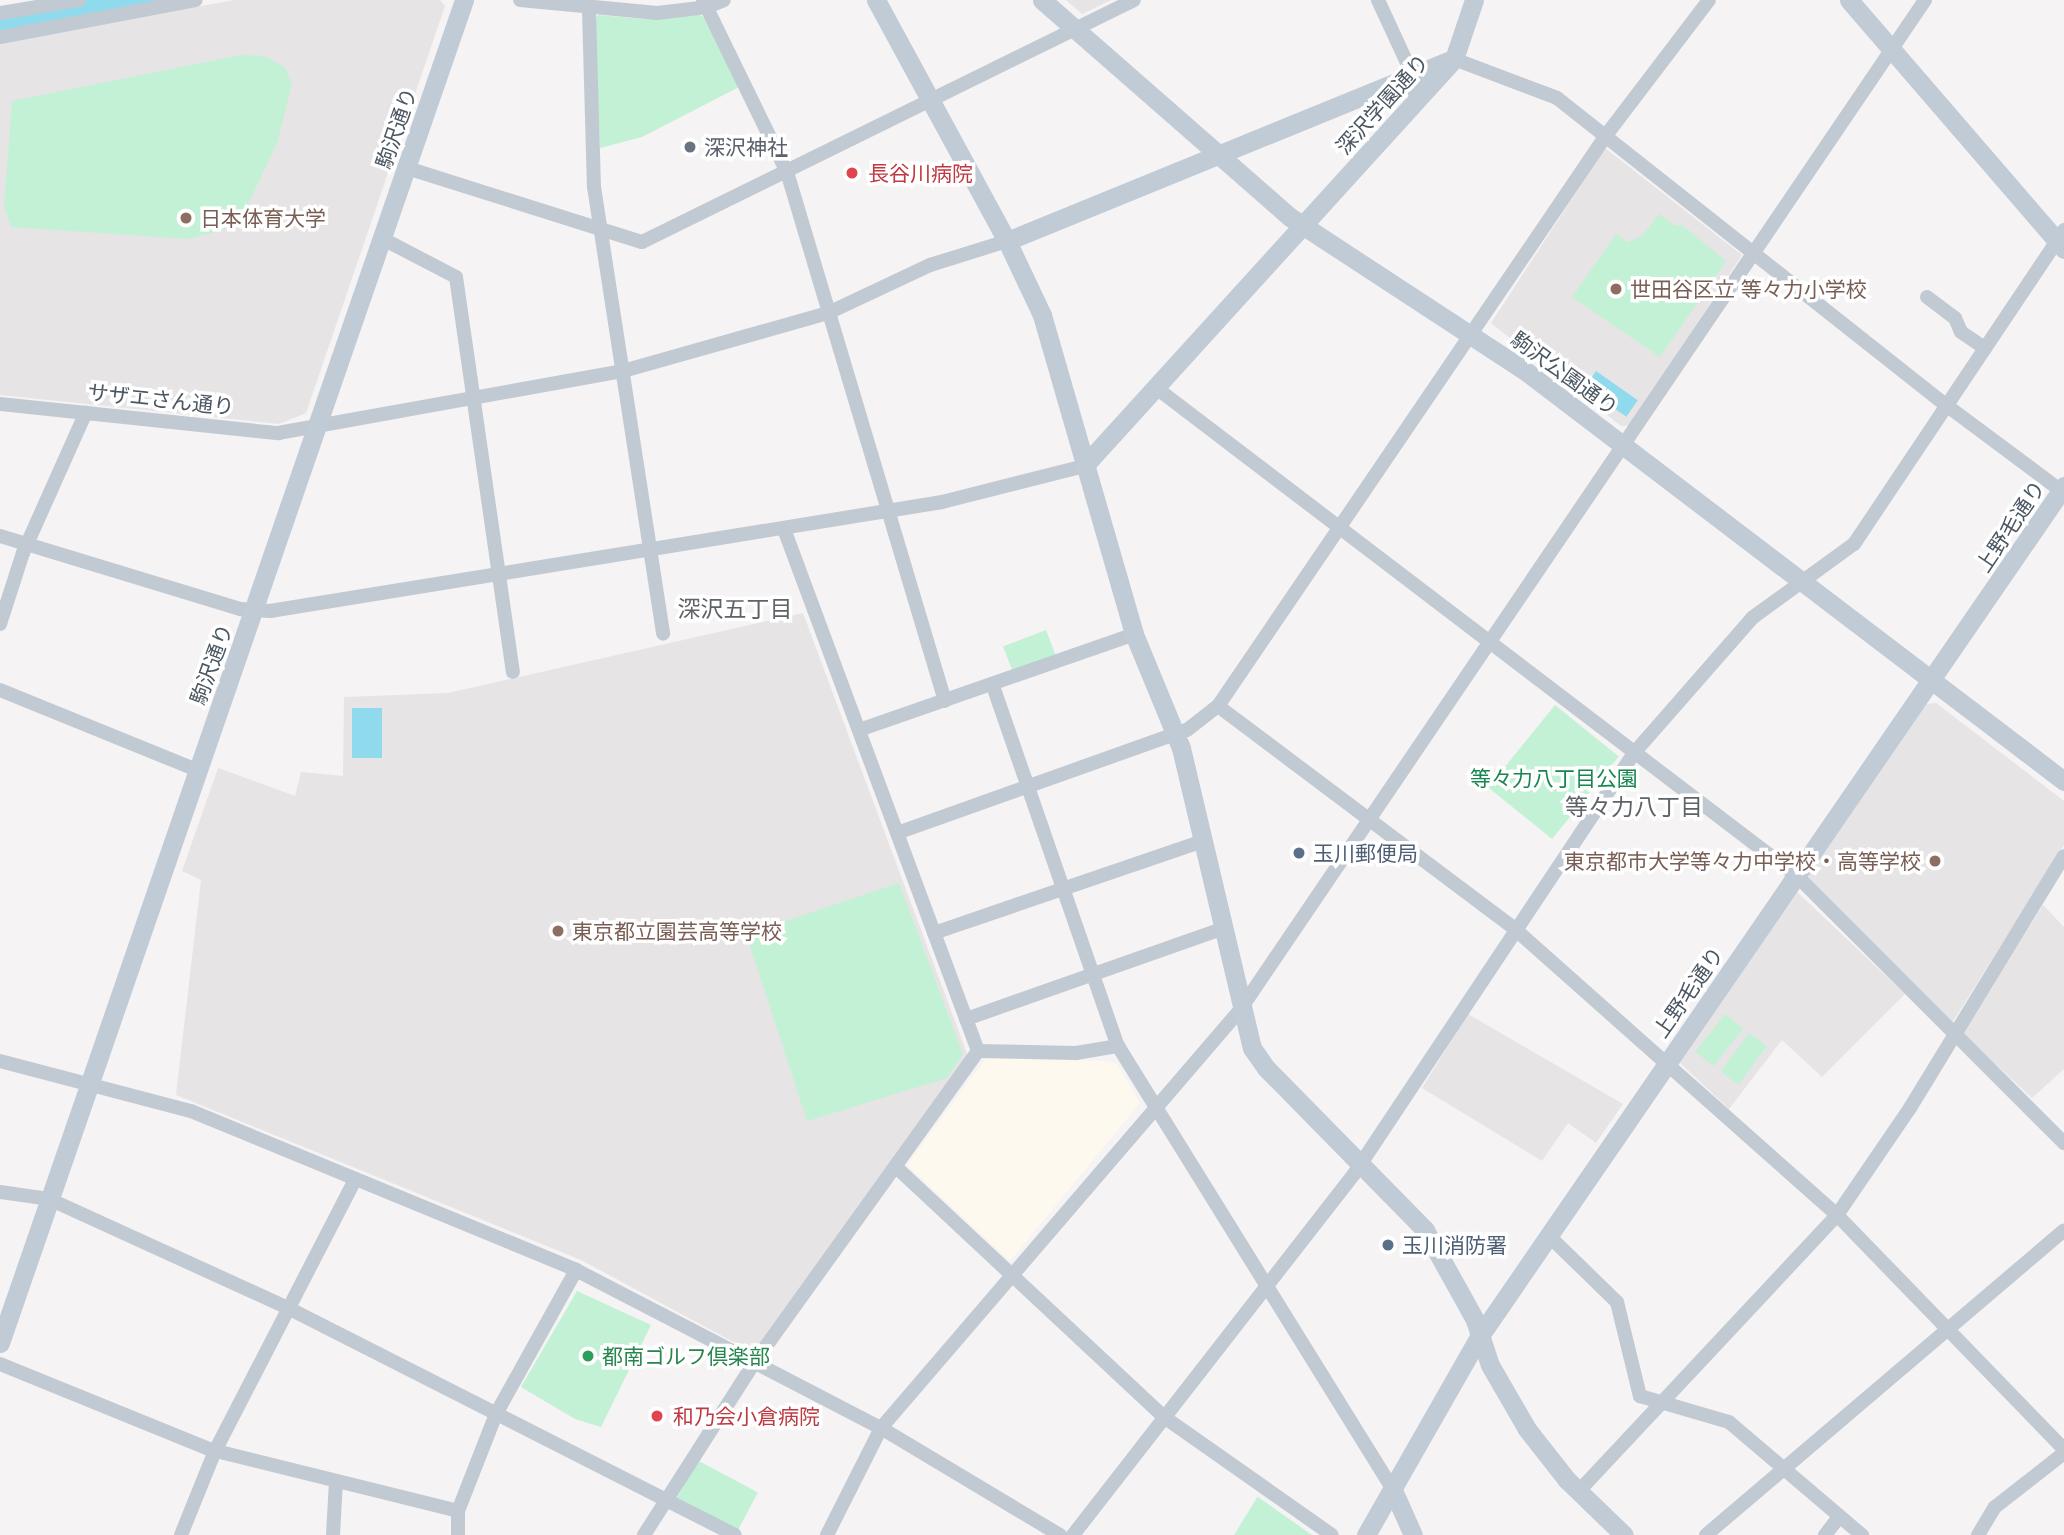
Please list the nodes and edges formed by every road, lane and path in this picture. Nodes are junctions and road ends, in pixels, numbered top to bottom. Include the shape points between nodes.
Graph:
1 (79, 0) edge
2 (196, 0) edge
3 (464, 0) edge
4 (520, 0) edge
5 (724, 0) edge
6 (876, 0) edge
7 (1042, 0) edge
8 (1134, 0) edge
9 (1378, 0) edge
10 (1474, 0) edge
11 (1709, 0) edge
12 (1849, 0) edge
13 (1924, 0) edge
14 (705, 4) edge
15 (589, 10) junction
16 (0, 13) edge
17 (1075, 29) junction
18 (0, 37) edge
19 (1892, 49) junction
20 (1454, 59) junction
21 (1411, 75) junction
22 (929, 100) junction
23 (1417, 100) junction
24 (1607, 134) junction
25 (1219, 155) junction
26 (407, 169) junction
27 (787, 172) junction
28 (1302, 225) junction
29 (602, 232) junction
30 (383, 239) junction
31 (2062, 240) edge
32 (1007, 241) junction
33 (1754, 253) junction
34 (1927, 298) dead end
35 (828, 313) junction
36 (1471, 333) junction
37 (1985, 348) junction
38 (623, 371) junction
39 (1155, 387) junction
40 (476, 396) junction
41 (0, 404) edge
42 (1945, 405) junction
43 (86, 412) junction
44 (316, 425) junction
45 (1623, 445) junction
46 (1084, 466) junction
47 (2063, 490) edge
48 (888, 512) junction
49 (1338, 527) junction
50 (784, 529) junction
51 (0, 536) edge
52 (30, 545) junction
53 (650, 550) junction
54 (499, 573) junction
55 (1804, 582) junction
56 (2, 609) edge
57 (255, 611) junction
58 (0, 624) edge
59 (663, 634) dead end
60 (1134, 634) junction
61 (1489, 643) junction
62 (513, 672) dead end
63 (1931, 680) junction
64 (993, 685) junction
65 (0, 690) edge
66 (945, 701) junction
67 (1218, 706) junction
68 (859, 730) junction
69 (1177, 734) junction
70 (1634, 753) junction
71 (197, 770) junction
72 (2064, 781) edge
73 (1028, 787) junction
74 (1370, 819) junction
75 (897, 833) junction
76 (1203, 841) junction
77 (2064, 856) edge
78 (1797, 876) junction
79 (1063, 889) junction
80 (1222, 929) junction
81 (1516, 930) junction
82 (934, 933) junction
83 (1093, 974) junction
84 (1240, 1010) junction
85 (966, 1019) junction
86 (1956, 1034) junction
87 (1118, 1046) junction
88 (978, 1051) junction
89 (0, 1061) edge
90 (1667, 1063) junction
91 (90, 1083) junction
92 (1156, 1105) junction
93 (2064, 1143) edge
94 (1360, 1165) junction
95 (896, 1167) junction
96 (355, 1180) junction
97 (0, 1192) edge
98 (49, 1199) junction
99 (1837, 1215) junction
100 (2064, 1230) edge
101 (1548, 1235) junction
102 (576, 1270) junction
103 (1010, 1275) junction
104 (1268, 1285) junction
105 (288, 1308) junction
106 (1948, 1330) junction
107 (1479, 1337) junction
108 (0, 1343) edge
109 (755, 1360) junction
110 (0, 1364) edge
111 (1662, 1403) junction
112 (496, 1414) junction
113 (1164, 1417) junction
114 (881, 1428) junction
115 (215, 1451) junction
116 (2064, 1451) edge
117 (1782, 1471) junction
118 (336, 1482) junction
119 (1392, 1488) junction
120 (1578, 1492) junction
121 (664, 1499) junction
122 (458, 1511) junction
123 (1839, 1517) junction
124 (181, 1535) edge
125 (333, 1535) edge
126 (458, 1535) edge
127 (644, 1535) edge
128 (735, 1535) edge
129 (827, 1535) edge
130 (1060, 1535) edge
131 (1073, 1535) edge
132 (1332, 1535) edge
133 (1366, 1535) edge
134 (1413, 1535) edge
135 (1624, 1535) edge
136 (1706, 1535) edge
137 (1825, 1535) edge
138 (1862, 1535) edge
139 (1978, 1535) edge

1 - 16 street
2 - 18 street
3 - 26 street, 駒沢通り
4 - 15 street
5 - 14 street
6 - 22 street
7 - 17 street, 駒沢公園通り
8 - 17 street
9 - 21 street
10 - 20 street, 深沢学園通り
11 - 24 street
12 - 19 street
13 - 19 street
14 - 15 street via 657,13
14 - 27 street
15 - 29 street via 594,187
17 - 22 street
17 - 25 street, 駒沢公園通り
19 - 31 street
19 - 33 street
20 - 21 street
20 - 23 street, 深沢学園通り
20 - 24 street via 1557,98
21 - 23 street
21 - 25 street
22 - 27 street
22 - 32 street
23 - 28 street, 深沢学園通り
24 - 33 street
24 - 36 street
25 - 28 street, 駒沢公園通り
25 - 32 street
26 - 29 street
26 - 30 street, 駒沢通り
27 - 29 street via 653,239 642,242
27 - 35 street
28 - 36 street, 駒沢公園通り
28 - 39 street, 深沢学園通り
29 - 38 street
30 - 40 street via 456,278
30 - 44 street, 駒沢通り
31 - 37 street
32 - 35 street, サザエさん通り via 930,265
32 - 46 street via 1042,315
33 - 42 street
33 - 45 street
34 - 37 street via 1955,318 1961,332
35 - 38 street, サザエさん通り
35 - 48 street
36 - 45 street, 駒沢公園通り
36 - 49 street
37 - 42 street
38 - 40 street, サザエさん通り
38 - 53 street
39 - 46 street, 深沢学園通り
39 - 49 street
40 - 44 street, サザエさん通り
40 - 54 street
41 - 43 street, サザエさん通り
42 - 47 street
42 - 55 street via 1854,544
43 - 44 street, サザエさん通り via 278,433
43 - 52 street
44 - 57 street, 駒沢通り
45 - 55 street, 駒沢公園通り
45 - 61 street
46 - 48 street
46 - 60 street
47 - 63 street, 上野毛通り
48 - 50 street
48 - 66 street
49 - 61 street
49 - 67 street
50 - 53 street
50 - 68 street
51 - 52 street
52 - 56 street
52 - 57 street
53 - 54 street
53 - 59 street
54 - 57 street
54 - 62 street
55 - 63 street, 駒沢公園通り
55 - 70 street via 1752,618
56 - 58 street
57 - 71 street, 駒沢通り
60 - 64 street
60 - 69 street
61 - 70 street
61 - 74 street
63 - 72 street, 駒沢公園通り
63 - 78 street, 上野毛通り
64 - 66 street
64 - 73 street
65 - 71 street
66 - 68 street
67 - 69 street
67 - 74 street
68 - 75 street
69 - 73 street
69 - 76 street
70 - 78 street
70 - 81 street
71 - 91 street, 駒沢通り
73 - 75 street
73 - 79 street
74 - 81 street
74 - 84 street
75 - 82 street
76 - 79 street
76 - 80 street
77 - 86 street
78 - 86 street
78 - 90 street, 上野毛通り
79 - 82 street
79 - 83 street
80 - 83 street
80 - 84 street
81 - 90 street
81 - 94 street
82 - 85 street
83 - 85 street
83 - 87 street
84 - 92 street
84 - 94 street via 1261,1062
85 - 88 street
86 - 93 street
86 - 99 street
87 - 88 street via 1076,1054
87 - 92 street
88 - 95 street
89 - 91 street
90 - 99 street
90 - 101 street, 上野毛通り
91 - 96 street via 191,1111
91 - 98 street, 駒沢通り
92 - 103 street
92 - 104 street
94 - 104 street
94 - 107 street via 1413,1215 1436,1246 1475,1320
95 - 103 street
95 - 109 street
96 - 102 street
96 - 105 street
97 - 98 street
98 - 105 street
98 - 108 street, 駒沢通り
99 - 106 street
99 - 111 street
100 - 106 street
101 - 107 street, 上野毛通り
101 - 111 street via 1617,1302 1640,1396
102 - 109 street
102 - 112 street
103 - 113 street
103 - 114 street
104 - 113 street
104 - 119 street
105 - 112 street
105 - 115 street
106 - 116 street
106 - 117 street
107 - 119 street, 上野毛通り
107 - 120 street via 1527,1429
109 - 114 street
109 - 121 street
110 - 115 street
111 - 117 street via 1729,1422
111 - 120 street
112 - 121 street
112 - 122 street
113 - 131 street
113 - 132 street
114 - 129 street
114 - 130 street
115 - 118 street
115 - 124 street
116 - 139 street via 1995,1507
117 - 123 street
117 - 136 street
118 - 122 street
118 - 125 street
119 - 133 street, 上野毛通り
119 - 134 street
120 - 135 street
121 - 127 street
121 - 128 street
122 - 126 street
123 - 137 street
123 - 138 street

